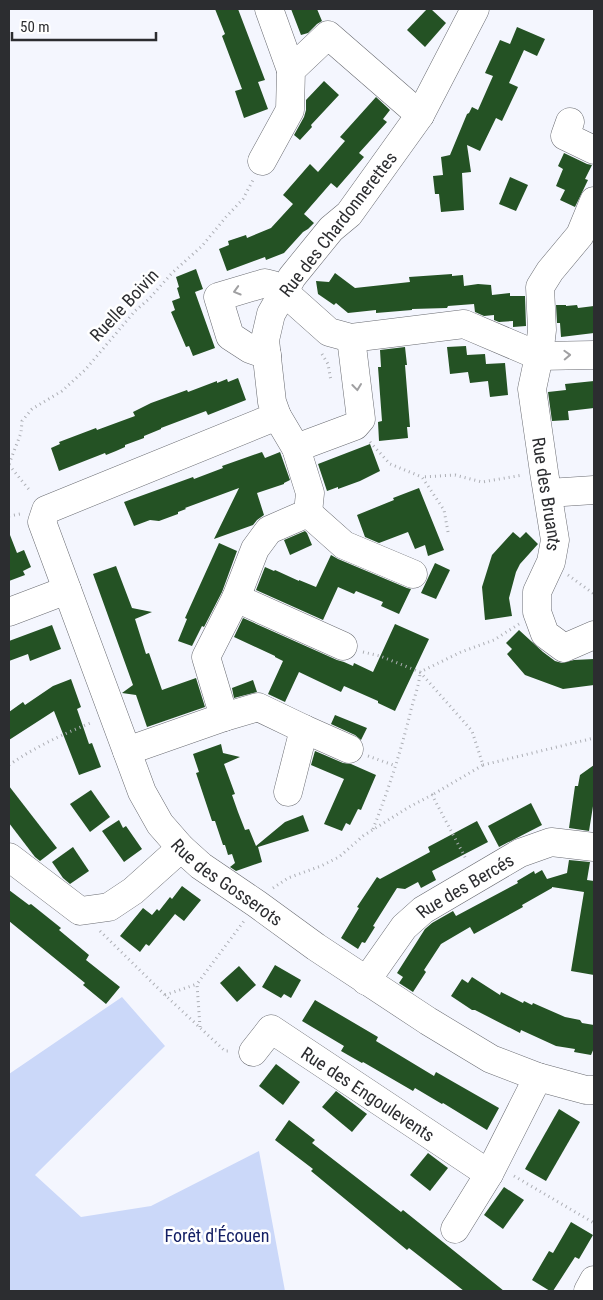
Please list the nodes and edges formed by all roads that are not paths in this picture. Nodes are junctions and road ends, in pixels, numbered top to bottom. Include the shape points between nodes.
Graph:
1 (269, 9) edge
2 (475, 9) edge
3 (291, 70) junction
4 (420, 115) junction
5 (570, 122) dead end
6 (594, 150) edge
7 (262, 161) road end
8 (594, 201) edge
9 (283, 290) junction
10 (351, 338) junction
11 (594, 355) edge
12 (267, 356) junction
13 (539, 356) junction
14 (277, 416) junction
15 (296, 448) junction
16 (546, 483) junction
17 (594, 490) edge
18 (308, 513) junction
19 (413, 574) dead end
20 (67, 590) junction
21 (236, 598) junction
22 (9, 612) edge
23 (594, 635) edge
24 (343, 646) road end
25 (224, 717) junction
26 (304, 729) junction
27 (349, 749) road end
28 (127, 751) junction
29 (288, 792) dead end
30 (594, 847) edge
31 (181, 848) junction
32 (9, 857) edge
33 (366, 981) junction
34 (254, 1052) road end
35 (538, 1077) junction
36 (594, 1090) edge
37 (492, 1169) junction
38 (455, 1229) dead end
39 (594, 1280) edge
40 (588, 1291) edge

1 - 3 street
2 - 4 street, Rue des Chardonnerettes
3 - 4 street via 328,35
3 - 7 street via 290,110
4 - 9 street, Rue des Chardonnerettes via 349,214 331,229
5 - 6 street via 565,136
8 - 13 street, Rue des Bruants via 580,234 540,287 542,330
9 - 10 street via 329,332
9 - 12 street, Rue des Chardonnerettes via 271,314 265,340
9 -> 12 street via 265,283 218,297 230,336
10 - 13 street via 464,324
10 -> 15 street via 361,419 355,426
13 -> 11 street
12 - 14 street, Rue des Chardonnerettes via 272,402
13 - 16 street, Rue des Bruants via 532,388
14 - 15 street, Rue des Chardonnerettes
14 - 20 street, Rue des Gosserots via 46,510 42,522
15 - 18 street, Rue des Chardonnerettes via 310,493
16 - 17 street
16 - 23 street, Rue des Bruants via 555,540 551,562 537,592 538,612 545,634 564,648
18 - 19 street via 344,545
18 - 21 street via 269,530 254,549
20 - 22 street
20 - 28 street, Rue des Gosserots
21 - 24 street
21 - 25 street via 206,657
25 - 26 street via 258,707
25 - 28 street
26 - 27 street
26 - 29 street
28 - 31 street, Rue des Gosserots via 142,792 160,824
30 - 33 street, Rue des Bercés via 550,842 520,854 423,910 404,926
31 - 32 street via 109,907 80,911
31 - 33 street, Rue des Gosserots via 201,866
33 - 35 street, Rue des Gosserots via 491,1059
34 - 37 street, Rue des Engoulevents via 271,1029
35 - 36 street, Rue des Gosserots
35 - 37 street
37 - 38 street
39 - 40 street

